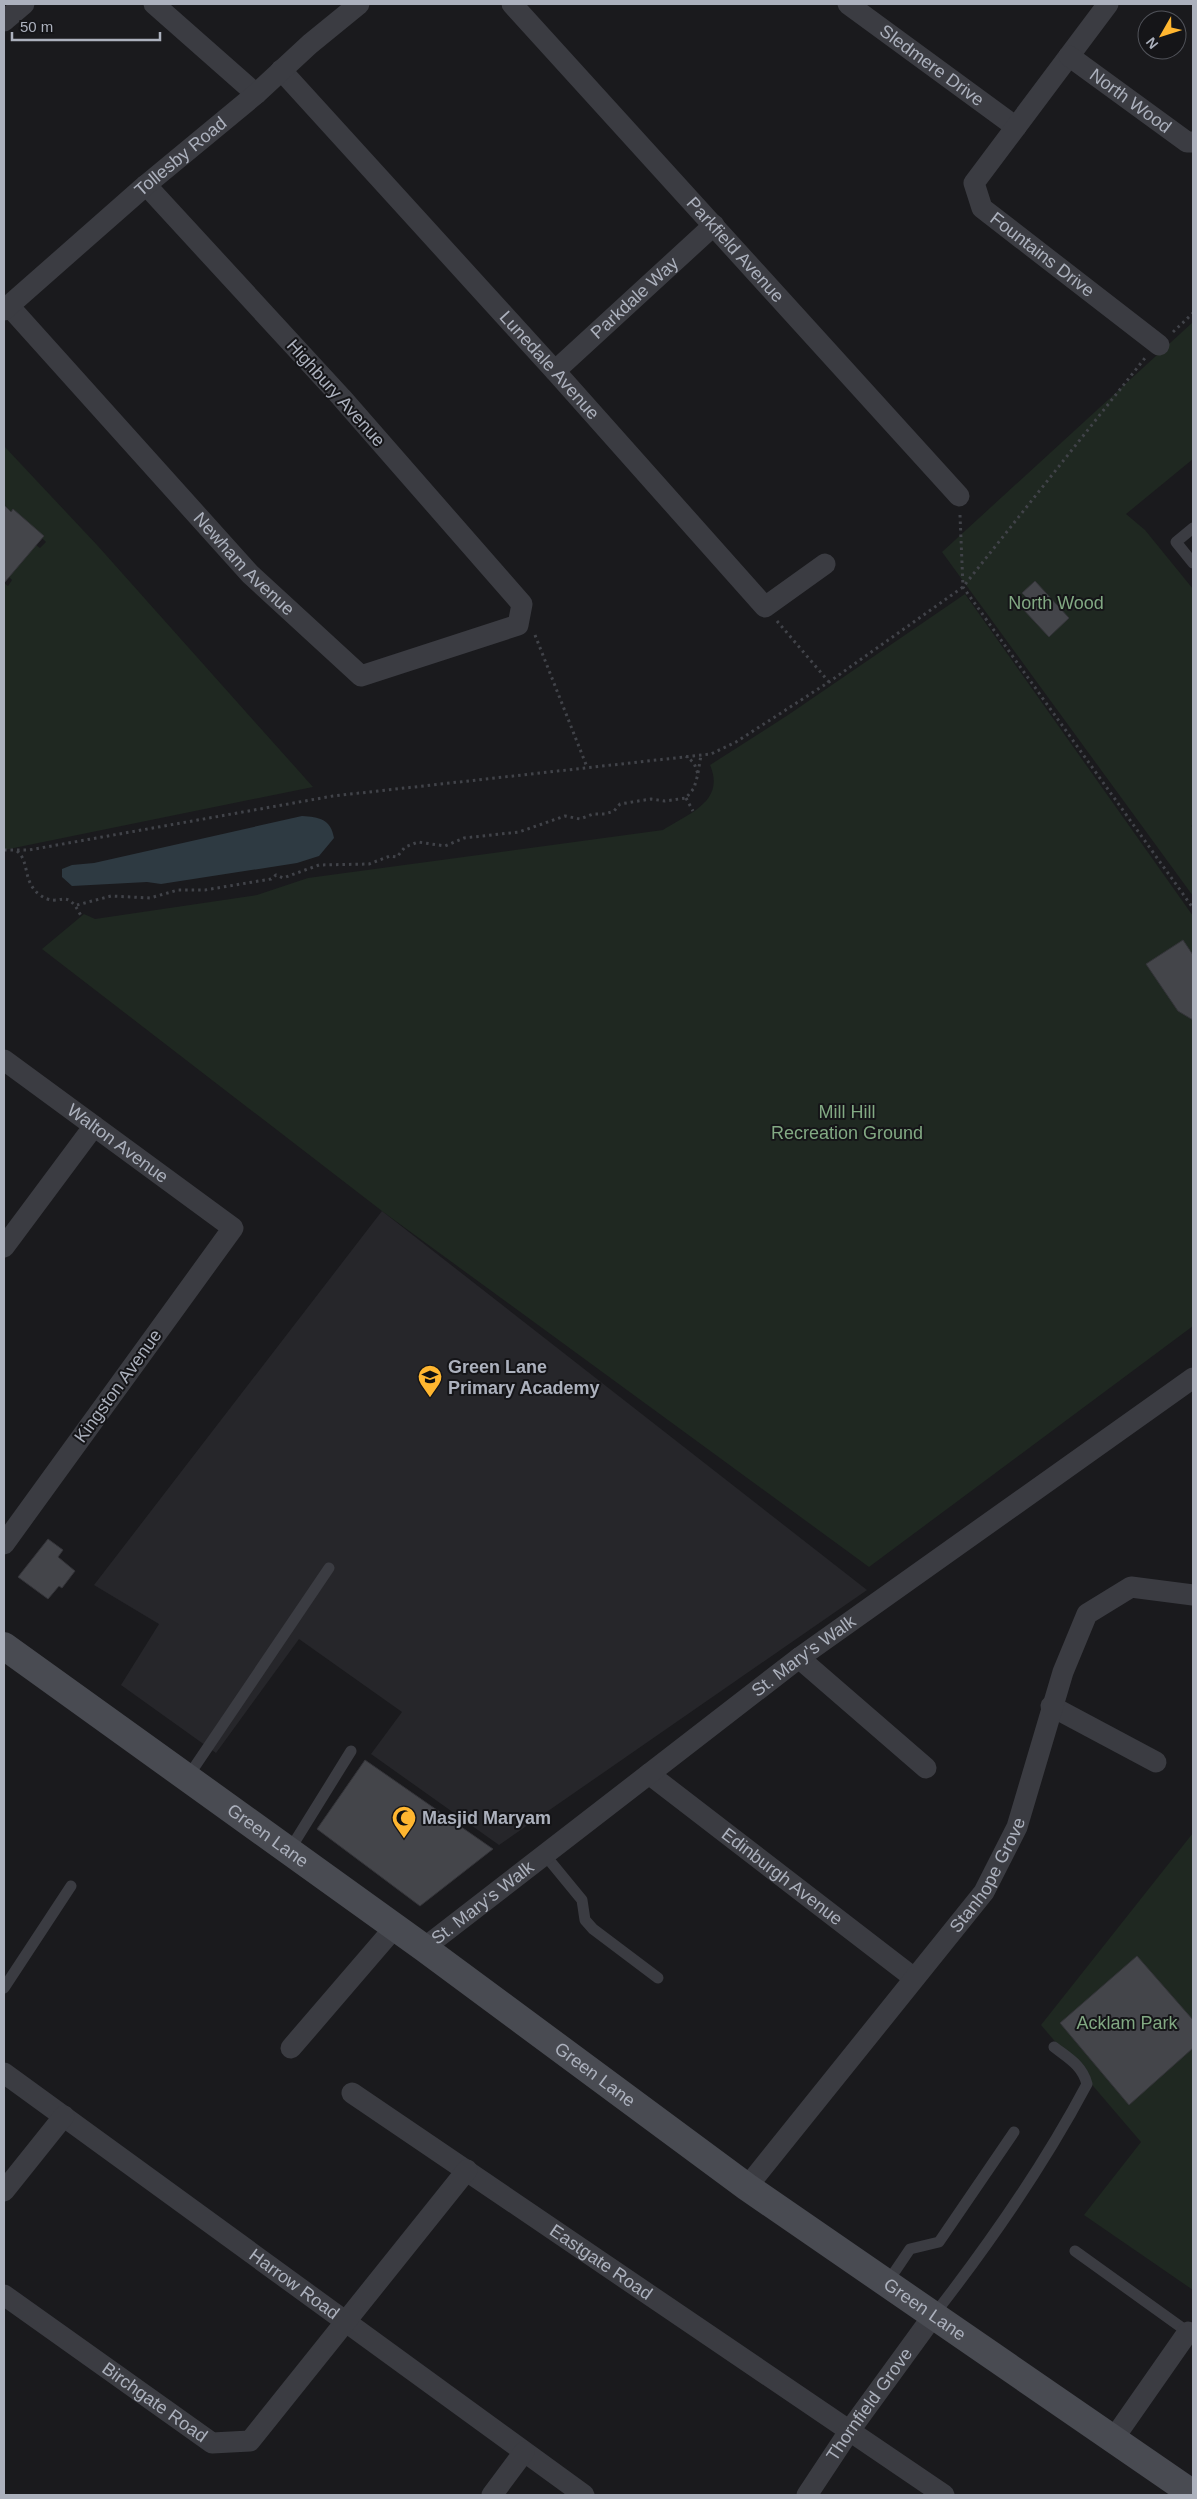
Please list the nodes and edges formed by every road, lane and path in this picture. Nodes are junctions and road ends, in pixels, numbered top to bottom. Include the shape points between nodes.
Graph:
1 (24, 4) edge
2 (154, 4) edge
3 (359, 4) edge
4 (512, 4) edge
5 (848, 4) edge
6 (1108, 4) edge
7 (4, 20) edge
8 (1069, 56) junction
9 (281, 70) junction
10 (256, 94) junction
11 (1016, 127) junction
12 (1193, 142) edge
13 (146, 185) junction
14 (714, 225) junction
15 (6, 308) edge
16 (1193, 313) edge
17 (1159, 345) junction
18 (555, 371) junction
19 (959, 496) joint
20 (1193, 528) edge
21 (1193, 563) edge
22 (824, 564) dead end
23 (963, 587) junction
24 (522, 604) joint
25 (765, 607) junction
26 (539, 639) dead end
27 (829, 682) junction
28 (701, 755) junction
29 (685, 756) junction
30 (587, 767) junction
31 (698, 774) junction
32 (686, 798) junction
33 (693, 811) dead end
34 (4, 850) edge
35 (17, 851) junction
36 (76, 905) junction
37 (1193, 908) edge
38 (82, 916) dead end
39 (4, 1060) edge
40 (94, 1126) junction
41 (233, 1228) joint
42 (4, 1247) edge
43 (1193, 1378) edge
44 (4, 1544) edge
45 (329, 1568) dead end
46 (1193, 1595) edge
47 (4, 1646) edge
48 (799, 1658) junction
49 (1051, 1706) junction
50 (352, 1751) dead end
51 (1156, 1762) dead end
52 (926, 1768) dead end
53 (649, 1774) junction
54 (187, 1778) junction
55 (289, 1850) junction
56 (545, 1855) junction
57 (72, 1886) dead end
58 (395, 1927) junction
59 (424, 1948) junction
60 (658, 1978) dead end
61 (914, 1978) junction
62 (4, 1988) edge
63 (1054, 2047) dead end
64 (291, 2048) dead end
65 (4, 2072) edge
66 (352, 2094) dead end
67 (64, 2116) junction
68 (1014, 2132) dead end
69 (467, 2170) junction
70 (747, 2187) junction
71 (4, 2191) edge
72 (1075, 2251) dead end
73 (887, 2283) junction
74 (4, 2295) edge
75 (933, 2316) junction
76 (344, 2321) junction
77 (1191, 2334) edge
78 (850, 2430) junction
79 (1114, 2438) junction
80 (524, 2452) junction
81 (1193, 2494) edge
82 (492, 2495) edge
83 (584, 2495) edge
84 (808, 2495) edge
85 (944, 2495) edge

1 - 7 street
2 - 10 street
3 - 9 street, Tollesby Road
4 - 14 street, Parkfield Avenue
5 - 11 street, Sledmere Drive
6 - 8 street, Fountains Drive
8 - 11 street, Fountains Drive
8 - 12 street, North Wood via 1187,142
9 - 10 street, Tollesby Road
9 - 18 street, Lunedale Avenue
10 - 13 street, Tollesby Road
11 - 17 street, Fountains Drive via 974,183 982,208
13 - 15 street, Tollesby Road
13 - 24 street, Highbury Avenue via 341,397
14 - 18 street, Parkdale Way
14 - 19 street, Parkfield Avenue
15 - 24 street, Newham Avenue via 250,574 361,676 518,625
16 - 17 path
17 - 23 path
18 - 25 street, Lunedale Avenue
19 - 23 path
20 - 21 lane via 1176,542
22 - 25 street
23 - 27 path
23 - 37 path
25 - 27 path
26 - 30 path
27 - 28 path via 736,742 711,754
28 - 29 path
28 - 31 path
29 - 30 path
29 - 31 path via 694,763
30 - 35 path via 333,796
31 - 32 path via 694,788
32 - 33 path
32 - 36 path via 620,804 614,811 580,819 565,816 519,832 464,838 445,846 418,842 405,847 397,857 390,856 369,864 319,865 283,878 276,875 255,882 204,890 178,890 150,898 111,896
34 - 35 path
35 - 36 path via 23,855 29,882 39,894 54,900 67,898
36 - 38 path
39 - 40 street, Walton Avenue
40 - 41 street, Walton Avenue
40 - 42 street
41 - 44 street, Kingston Avenue
43 - 48 street, St. Mary's Walk
45 - 54 lane
46 - 49 street, Stanhope Grove via 1130,1588 1087,1614
47 - 54 street, Green Lane
48 - 52 street
48 - 53 street, St. Mary's Walk
49 - 51 street
49 - 61 street, Stanhope Grove via 1017,1827 984,1892
50 - 55 lane
53 - 56 street, St. Mary's Walk
53 - 61 street, Edinburgh Avenue
54 - 55 street, Green Lane
55 - 58 street, Green Lane
56 - 59 street, St. Mary's Walk
56 - 60 lane via 582,1900 585,1920 593,1929
57 - 62 lane
58 - 59 street, Green Lane
58 - 64 street
59 - 70 street, Green Lane
61 - 70 street, Stanhope Grove
63 - 75 lane via 1078,2065 1086,2084 1046,2156
65 - 67 street, Harrow Road
66 - 69 street, Eastgate Road
67 - 71 street
67 - 76 street, Harrow Road
68 - 73 lane via 939,2242 910,2249
69 - 76 street, Birchgate Road
69 - 78 street, Eastgate Road
70 - 73 street, Green Lane
72 - 77 lane
73 - 75 street, Green Lane
74 - 76 street, Birchgate Road via 212,2443 250,2441
75 - 78 street, Thornfield Grove
75 - 79 street, Green Lane
76 - 80 street, Harrow Road
77 - 79 street
78 - 84 street, Thornfield Grove
78 - 85 street, Eastgate Road
79 - 81 street, Green Lane
80 - 82 street
80 - 83 street, Harrow Road

